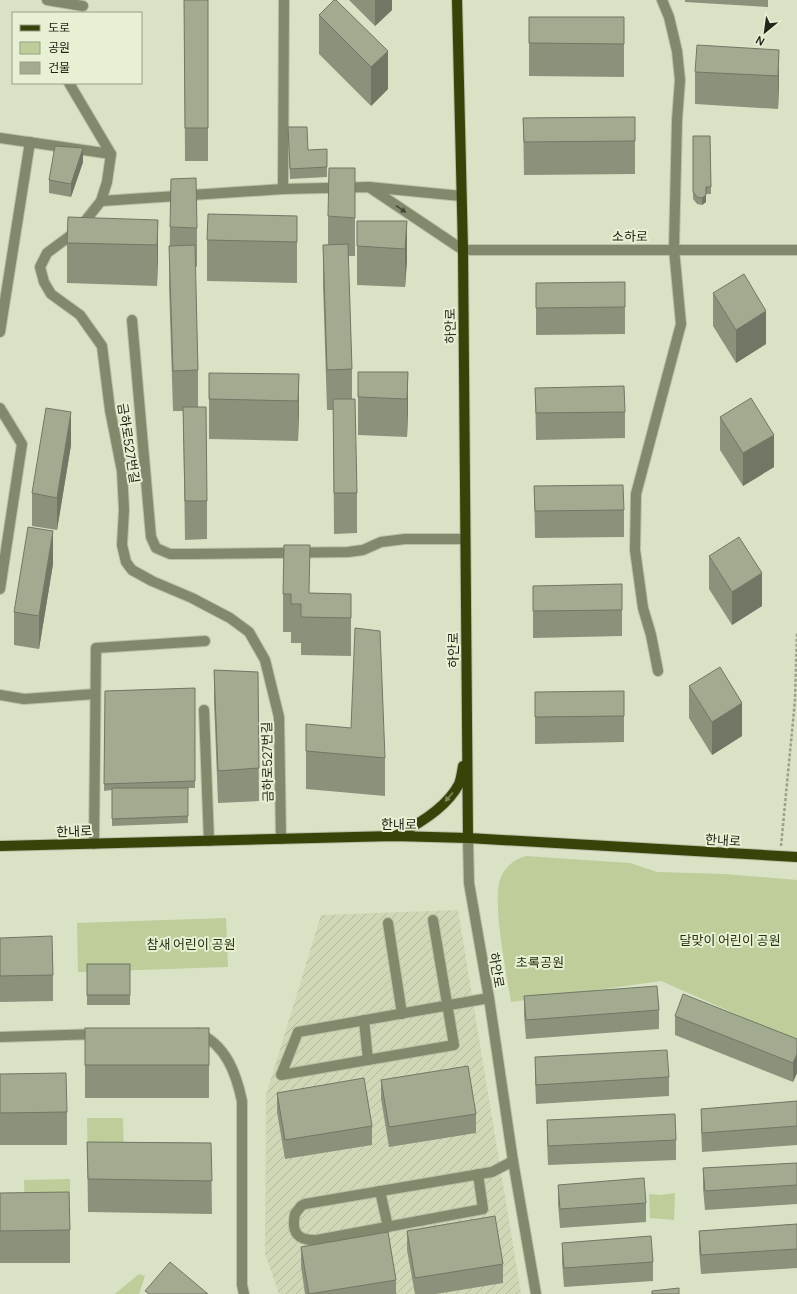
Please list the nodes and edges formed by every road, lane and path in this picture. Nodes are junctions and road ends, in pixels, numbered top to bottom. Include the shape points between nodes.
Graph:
1 (47, 0) edge
2 (284, 0) edge
3 (458, 0) edge
4 (662, 0) edge
5 (83, 6) edge
6 (70, 84) edge
7 (0, 138) edge
8 (30, 142) junction
9 (111, 154) junction
10 (369, 187) junction
11 (283, 189) junction
12 (461, 196) junction
13 (101, 201) junction
14 (674, 249) junction
15 (463, 250) junction
16 (797, 250) edge
17 (132, 320) dead end
18 (0, 332) edge
19 (0, 408) edge
20 (465, 540) junction
21 (0, 589) edge
22 (797, 633) edge
23 (205, 641) dead end
24 (658, 671) dead end
25 (95, 694) junction
26 (0, 695) edge
27 (204, 710) dead end
28 (466, 748) junction
29 (394, 836) junction
30 (468, 838) junction
31 (281, 839) junction
32 (209, 841) junction
33 (94, 844) junction
34 (0, 846) edge
35 (780, 856) junction
36 (797, 857) edge
37 (434, 920) dead end
38 (388, 923) dead end
39 (489, 998) junction
40 (448, 1006) junction
41 (402, 1014) junction
42 (364, 1020) junction
43 (184, 1033) edge
44 (108, 1034) edge
45 (0, 1037) edge
46 (368, 1060) junction
47 (513, 1161) junction
48 (478, 1174) junction
49 (380, 1191) junction
50 (388, 1226) junction
51 (244, 1294) edge
52 (536, 1294) edge

1 - 5 street
2 - 11 street
3 - 12 main road, 하안로
4 - 14 street via 677,51 680,80
6 - 9 street
7 - 8 street
8 - 9 street
8 - 18 street
9 - 13 street, 금하로527번길
10 - 11 street
10 - 12 street
10 -> 15 street
11 - 13 street
12 - 15 main road, 하안로
13 - 31 street, 금하로527번길 via 78,230 47,253 40,267 44,282 51,294 80,315 102,346 110,410 122,471 122,545 126,562 132,570 152,581 230,618 249,632 265,660 279,717
14 - 15 street, 소하로
14 - 16 street, 소하로
14 - 24 street via 681,324 636,494 635,550 643,608
15 - 20 main road, 하안로
17 - 20 street via 151,537 156,548 170,554 348,552 363,550 381,542 405,539
19 - 21 street via 22,444
20 - 28 main road, 하안로
22 - 35 path via 795,700
23 - 25 street via 96,648
25 - 26 street via 24,698
25 - 33 street
27 - 32 street
28 -> 29 main road via 459,784 450,796 437,810
28 - 30 main road, 하안로
29 - 30 main road, 한내로
29 - 31 main road, 한내로
30 - 35 main road, 한내로
30 - 39 street, 하안로 via 469,883
31 - 32 main road, 한내로
32 - 33 main road, 한내로
33 - 34 main road, 한내로
35 - 36 main road, 한내로
37 - 40 street
38 - 41 street
39 - 40 street
39 - 47 street, 하안로
40 - 41 street
40 - 46 street via 454,1045
41 - 42 street
42 - 46 street
42 - 46 street via 298,1032 281,1075
43 - 51 street via 200,1033 221,1049 236,1077 242,1101
44 - 45 street
47 - 48 street via 492,1172
47 - 52 street, 하안로
48 - 49 street
48 - 50 street via 482,1209
49 - 50 street
49 - 50 street via 302,1206 295,1214 295,1231 306,1240

